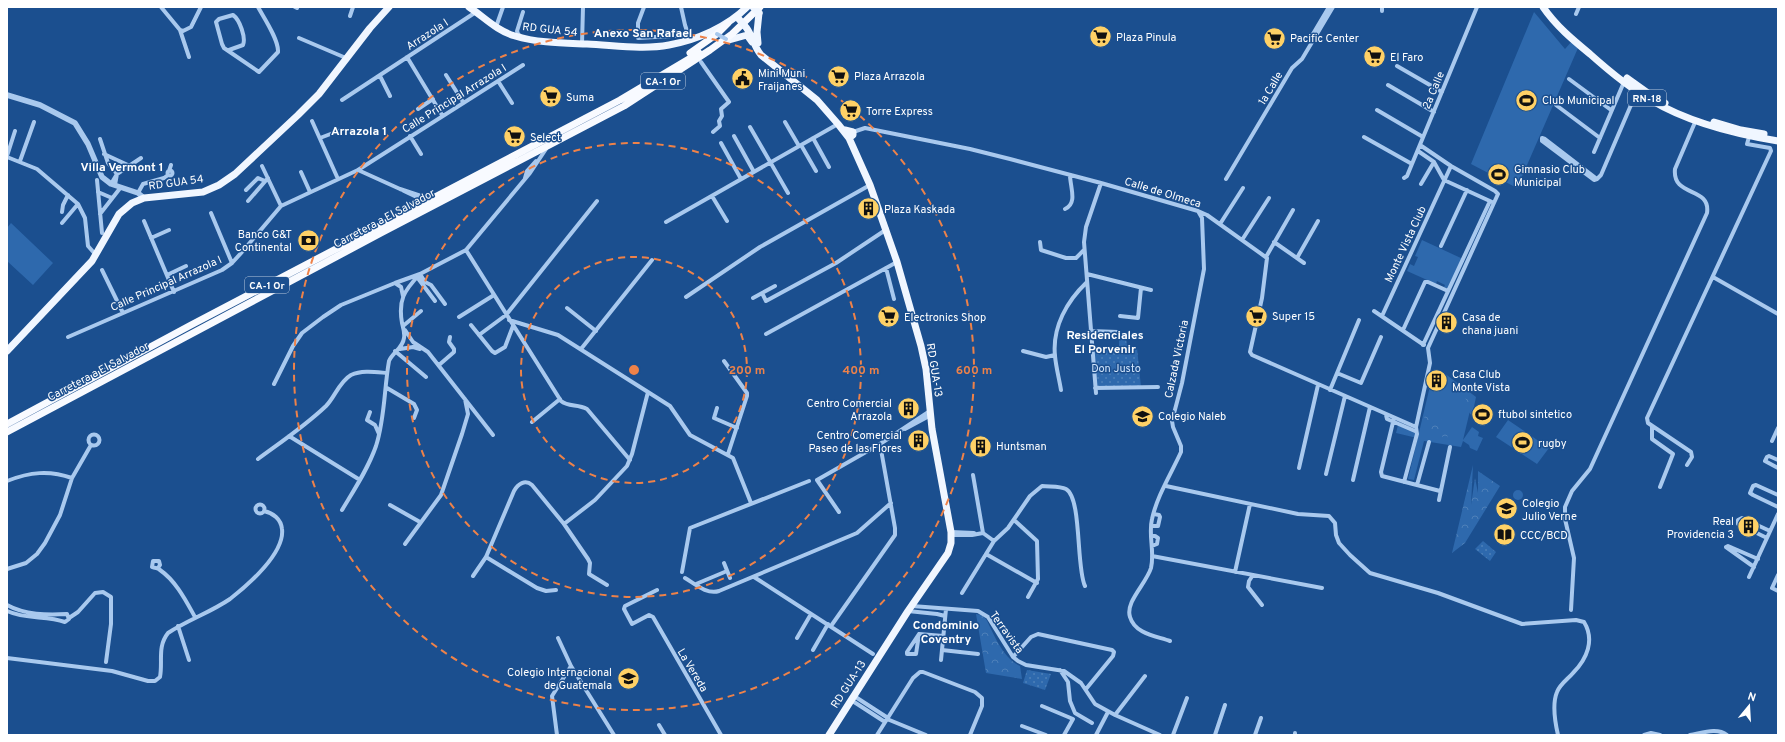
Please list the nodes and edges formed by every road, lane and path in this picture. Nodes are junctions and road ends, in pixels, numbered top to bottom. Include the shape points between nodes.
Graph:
1 (160, 7) edge
2 (201, 7) edge
3 (258, 7) edge
4 (353, 7) edge
5 (389, 7) edge
6 (503, 7) edge
7 (583, 7) edge
8 (644, 7) edge
9 (681, 7) edge
10 (747, 7) edge
11 (765, 7) edge
12 (1329, 7) edge
13 (1333, 7) edge
14 (1477, 7) edge
15 (1543, 7) edge
16 (1548, 7) edge
17 (1579, 7) edge
18 (473, 9) edge
19 (523, 9) edge
20 (757, 9) edge
21 (1576, 14) dead end
22 (350, 16) dead end
23 (738, 17) junction
24 (728, 23) junction
25 (745, 26) junction
26 (496, 27) junction
27 (180, 30) junction
28 (707, 32) junction
29 (717, 34) junction
30 (514, 36) junction
31 (690, 37) junction
32 (299, 38) dead end
33 (1310, 39) dead end
34 (534, 40) junction
35 (728, 40) junction
36 (582, 44) junction
37 (756, 49) junction
38 (229, 50) junction
39 (189, 57) dead end
40 (407, 57) junction
41 (346, 58) junction
42 (701, 62) junction
43 (523, 65) dead end
44 (1397, 66) dead end
45 (446, 75) dead end
46 (380, 76) junction
47 (1569, 79) dead end
48 (498, 80) junction
49 (1388, 85) dead end
50 (1625, 85) junction
51 (1440, 90) junction
52 (1637, 91) junction
53 (7, 95) edge
54 (390, 96) dead end
55 (433, 99) junction
56 (342, 100) dead end
57 (463, 102) junction
58 (512, 103) dead end
59 (622, 103) junction
60 (1556, 105) dead end
61 (418, 109) dead end
62 (1377, 110) dead end
63 (1611, 110) junction
64 (1432, 111) junction
65 (595, 113) junction
66 (607, 114) junction
67 (442, 115) junction
68 (1696, 120) junction
69 (312, 121) dead end
70 (34, 122) dead end
71 (785, 122) dead end
72 (842, 126) junction
73 (750, 127) dead end
74 (341, 130) dead end
75 (15, 131) dead end
76 (713, 132) dead end
77 (410, 136) junction
78 (734, 136) dead end
79 (1421, 136) junction
80 (851, 137) junction
81 (1364, 137) dead end
82 (1749, 137) junction
83 (1778, 137) edge
84 (320, 138) junction
85 (813, 138) junction
86 (1600, 138) junction
87 (100, 139) dead end
88 (556, 141) junction
89 (1778, 141) edge
90 (547, 142) junction
91 (538, 143) junction
92 (721, 144) dead end
93 (1420, 144) junction
94 (800, 145) junction
95 (1418, 151) junction
96 (1594, 152) dead end
97 (1561, 153) dead end
98 (104, 154) junction
99 (421, 154) dead end
100 (1438, 156) junction
101 (7, 157) edge
102 (141, 158) dead end
103 (20, 162) junction
104 (1434, 162) junction
105 (770, 163) junction
106 (1412, 164) junction
107 (171, 165) dead end
108 (130, 166) junction
109 (262, 166) dead end
110 (1451, 166) junction
111 (829, 167) dead end
112 (506, 168) junction
113 (358, 170) junction
114 (816, 171) dead end
115 (301, 172) dead end
116 (754, 172) junction
117 (117, 174) junction
118 (1070, 176) junction
119 (1404, 178) dead end
120 (338, 179) junction
121 (741, 179) junction
122 (1226, 179) dead end
123 (97, 180) dead end
124 (267, 180) junction
125 (1444, 180) junction
126 (1101, 183) junction
127 (1421, 184) dead end
128 (870, 185) junction
129 (116, 186) junction
130 (1243, 188) dead end
131 (246, 190) dead end
132 (1467, 190) junction
133 (98, 192) junction
134 (310, 192) junction
135 (788, 193) dead end
136 (68, 195) junction
137 (141, 195) junction
138 (712, 196) junction
139 (112, 198) junction
140 (1269, 198) dead end
141 (428, 200) junction
142 (248, 201) dead end
143 (597, 201) dead end
144 (1492, 202) junction
145 (78, 204) junction
146 (281, 206) junction
147 (1065, 209) dead end
148 (1293, 210) dead end
149 (1198, 211) junction
150 (62, 212) dead end
151 (211, 212) dead end
152 (100, 215) junction
153 (144, 221) dead end
154 (727, 221) dead end
155 (1318, 221) dead end
156 (666, 222) dead end
157 (62, 223) dead end
158 (1220, 224) junction
159 (887, 229) junction
160 (169, 230) dead end
161 (102, 233) dead end
162 (151, 238) junction
163 (1243, 238) junction
164 (1040, 242) dead end
165 (1274, 242) junction
166 (1441, 246) dead end
167 (466, 250) junction
168 (1084, 250) junction
169 (96, 256) junction
170 (1266, 257) junction
171 (1297, 258) junction
172 (1463, 259) junction
173 (652, 260) dead end
174 (1468, 261) junction
175 (897, 262) junction
176 (232, 263) junction
177 (1304, 263) dead end
178 (186, 266) dead end
179 (886, 268) junction
180 (102, 270) dead end
181 (1087, 274) junction
182 (167, 275) junction
183 (419, 276) junction
184 (1713, 277) junction
185 (1087, 282) junction
186 (394, 283) junction
187 (775, 286) dead end
188 (1141, 288) junction
189 (1151, 290) dead end
190 (1448, 291) junction
191 (174, 292) junction
192 (762, 293) junction
193 (494, 295) junction
194 (403, 296) junction
195 (686, 297) dead end
196 (753, 298) dead end
197 (894, 299) dead end
198 (435, 301) dead end
199 (446, 304) dead end
200 (567, 308) dead end
201 (421, 311) dead end
202 (1374, 311) dead end
203 (123, 313) junction
204 (1778, 314) edge
205 (506, 315) junction
206 (1120, 316) dead end
207 (1382, 316) junction
208 (460, 317) dead end
209 (509, 320) junction
210 (1360, 320) dead end
211 (471, 325) dead end
212 (402, 326) junction
213 (513, 326) junction
214 (596, 330) junction
215 (1403, 330) junction
216 (1090, 331) junction
217 (1118, 332) dead end
218 (479, 334) junction
219 (766, 334) dead end
220 (68, 337) dead end
221 (450, 337) dead end
222 (1381, 337) dead end
223 (1424, 345) junction
224 (1428, 348) junction
225 (422, 349) junction
226 (581, 349) junction
227 (397, 350) junction
228 (7, 351) edge
229 (1023, 351) dead end
230 (1055, 355) junction
231 (724, 360) dead end
232 (438, 365) junction
233 (387, 373) junction
234 (1337, 373) junction
235 (426, 377) dead end
236 (274, 384) dead end
237 (1318, 385) junction
238 (387, 388) junction
239 (1095, 388) junction
240 (1158, 388) dead end
241 (1061, 390) dead end
242 (1330, 390) junction
243 (648, 392) junction
244 (1096, 393) dead end
245 (1345, 396) junction
246 (465, 399) junction
247 (560, 399) junction
248 (1370, 407) junction
249 (717, 408) dead end
250 (370, 412) dead end
251 (931, 413) junction
252 (414, 418) dead end
253 (1393, 420) junction
254 (532, 422) dead end
255 (7, 424) edge
256 (1652, 426) junction
257 (737, 428) junction
258 (1416, 429) junction
259 (1778, 429) edge
260 (7, 432) edge
261 (379, 435) junction
262 (494, 435) dead end
263 (289, 436) junction
264 (1772, 440) dead end
265 (1429, 442) dead end
266 (880, 444) junction
267 (92, 445) dead end
268 (1450, 447) dead end
269 (728, 454) junction
270 (258, 458) dead end
271 (630, 460) junction
272 (1778, 460) edge
273 (1688, 465) dead end
274 (1299, 468) dead end
275 (1778, 468) edge
276 (1326, 474) dead end
277 (973, 475) dead end
278 (72, 478) junction
279 (360, 480) junction
280 (1353, 480) dead end
281 (7, 481) edge
282 (809, 482) dead end
283 (1404, 482) junction
284 (1417, 485) junction
285 (1166, 486) junction
286 (1660, 487) dead end
287 (1440, 491) junction
288 (1778, 495) edge
289 (1438, 500) dead end
290 (751, 503) junction
291 (891, 504) junction
292 (1250, 504) junction
293 (390, 505) dead end
294 (1778, 507) edge
295 (342, 510) dead end
296 (264, 511) dead end
297 (839, 512) dead end
298 (1154, 514) junction
299 (1778, 514) edge
300 (1014, 520) junction
301 (420, 522) junction
302 (564, 524) junction
303 (1151, 526) junction
304 (1770, 531) junction
305 (981, 533) junction
306 (951, 534) junction
307 (1767, 538) junction
308 (994, 541) junction
309 (405, 544) dead end
310 (986, 554) junction
311 (1152, 556) junction
312 (486, 557) junction
313 (1758, 558) junction
314 (724, 563) dead end
315 (1754, 567) junction
316 (158, 568) dead end
317 (7, 570) edge
318 (727, 571) junction
319 (682, 572) dead end
320 (1235, 572) junction
321 (1253, 575) junction
322 (1778, 575) edge
323 (473, 576) dead end
324 (754, 577) junction
325 (1749, 577) dead end
326 (685, 578) dead end
327 (730, 578) dead end
328 (1037, 583) junction
329 (696, 584) junction
330 (607, 586) dead end
331 (1085, 586) dead end
332 (1322, 588) dead end
333 (556, 590) dead end
334 (657, 590) dead end
335 (1778, 591) edge
336 (962, 593) dead end
337 (1028, 597) dead end
338 (7, 605) edge
339 (1262, 605) dead end
340 (928, 607) junction
341 (910, 609) junction
342 (946, 609) junction
343 (1571, 610) dead end
344 (7, 611) edge
345 (928, 613) junction
346 (812, 614) junction
347 (937, 614) junction
348 (945, 616) junction
349 (69, 618) junction
350 (195, 618) junction
351 (829, 625) junction
352 (944, 625) junction
353 (178, 626) junction
354 (972, 627) dead end
355 (919, 634) junction
356 (943, 636) junction
357 (558, 638) dead end
358 (797, 638) dead end
359 (1170, 641) dead end
360 (813, 650) dead end
361 (942, 650) junction
362 (873, 654) dead end
363 (978, 654) dead end
364 (7, 658) edge
365 (1013, 658) junction
366 (189, 660) dead end
367 (941, 660) dead end
368 (106, 662) dead end
369 (571, 666) junction
370 (1060, 670) junction
371 (1145, 676) dead end
372 (1086, 689) junction
373 (852, 698) junction
374 (1187, 698) dead end
375 (1225, 705) dead end
376 (1042, 706) dead end
377 (1108, 712) junction
378 (1115, 715) junction
379 (1261, 718) dead end
380 (887, 720) junction
381 (1092, 723) dead end
382 (659, 725) dead end
383 (1022, 726) dead end
384 (830, 733) edge
385 (557, 735) edge
386 (614, 735) edge
387 (665, 735) edge
388 (721, 735) edge
389 (825, 735) edge
390 (877, 735) edge
391 (926, 735) edge
392 (970, 735) edge
393 (1046, 735) edge
394 (1064, 735) edge
395 (1096, 735) edge
396 (1160, 735) edge
397 (1173, 735) edge
398 (1214, 735) edge
399 (1255, 735) edge
400 (1558, 735) edge
401 (1644, 735) edge
402 (1660, 735) edge
403 (1690, 735) edge
404 (1727, 735) edge

1 - 27 street
2 - 27 street via 191,27
3 - 38 street via 270,29 278,52 259,72
4 - 22 street
5 - 41 main road, RD GUA 54
6 - 26 street
7 - 36 street
8 - 31 street via 638,23 639,39
9 - 31 street via 684,25
10 - 23 main road, RD GUA 54
11 - 20 highway
12 - 33 street
13 - 122 street, 1a Calle via 1302,59 1292,68
14 - 51 street, 2a Calle
15 - 50 main road, RN-18 via 1552,20
16 - 83 main road, RN-18 via 1554,17 1604,61 1672,107 1741,130
17 - 21 street
18 - 26 main road, RD GUA 54
18 - 40 street, Arrazola I
19 - 30 street
19 - 34 street via 518,34
20 - 25 highway
20 - 59 highway, Carretera a El Salvador / CA-1 Or via 732,34 710,50
20 - 72 main road via 759,48 821,98
23 - 24 main road, RD GUA 54
23 - 25 main road, bridge
24 - 28 main road, RD GUA 54
24 - 29 highway
25 - 35 highway
25 - 37 main road
26 - 30 main road, RD GUA 54
27 - 39 street
28 - 29 street
28 - 31 main road, RD GUA 54
29 - 35 street, bridge
29 - 59 highway
30 - 34 main road, RD GUA 54
31 - 36 main road, RD GUA 54 via 663,46
32 - 41 street
34 - 36 main road, RD GUA 54
35 - 37 main road via 748,35
35 - 42 highway
37 - 72 main road via 817,100
38 - 38 street via 222,44 216,24 219,19 233,15 245,39 243,45
40 - 46 street, Arrazola I
40 - 55 street, Arrazola I
41 - 137 main road, RD GUA 54 via 326,86 298,115 228,179 203,192
42 - 59 highway via 652,92
42 - 76 street via 729,102 720,109 720,126
43 - 48 street, Calle Principal Arrazola I
44 - 51 street
45 - 57 street
46 - 54 street
46 - 56 street, Arrazola I
47 - 63 street
48 - 57 street, Calle Principal Arrazola I
48 - 58 street
49 - 64 street
50 - 52 main road, RN-18
50 - 63 street
51 - 64 street, 2a Calle
52 - 68 main road, RN-18 via 1669,110
52 - 97 street via 1602,175 1597,180
53 - 129 street via 40,105 75,123 88,144 102,177
55 - 61 street
55 - 67 street, Arrazola I
57 - 67 street, Calle Principal Arrazola I
59 - 65 highway, Carretera a El Salvador / CA-1 Or
59 - 66 highway, Carretera a El Salvador / CA-1 Or
60 - 86 street
62 - 79 street
63 - 86 street
64 - 79 street, 2a Calle
65 - 66 highway
65 - 88 highway via 556,136
65 - 90 highway, Carretera a El Salvador / CA-1 Or
66 - 88 highway, Carretera a El Salvador / CA-1 Or
67 - 77 street, Calle Principal Arrazola I
68 - 82 main road, RN-18
68 - 343 street via 1675,169 1675,176 1681,186 1703,198 1707,213 1590,469 1566,502 1565,519 1574,558
69 - 84 street
70 - 103 street
71 - 94 street
72 - 80 main road, RD GUA-13
72 - 85 street
73 - 105 street
74 - 84 street
75 - 101 street
77 - 99 street
77 - 113 street, Calle Principal Arrazola I
78 - 116 street
79 - 93 street, 2a Calle
80 - 118 street, Calle de Olmeca via 865,128 997,156
80 - 128 main road, RD GUA-13
81 - 106 street
82 - 89 main road, RN-18
82 - 184 street via 1747,144 1770,148 1771,151
84 - 120 street
85 - 94 street
85 - 111 street
86 - 96 street
87 - 98 street
88 - 90 highway, Carretera a El Salvador / CA-1 Or
90 - 91 highway, Carretera a El Salvador / CA-1 Or
90 - 112 highway, Carretera a El Salvador / CA-1 Or
90 - 167 street via 539,159 527,171 525,179
91 - 112 highway via 540,148 508,164
91 - 141 highway, Carretera a El Salvador / CA-1 Or
92 - 121 street
93 - 95 street, 2a Calle
93 - 100 street
94 - 105 street
94 - 114 street
95 - 104 street
95 - 106 street, 2a Calle
98 - 108 street
98 - 117 street
100 - 104 street
100 - 110 street
101 - 103 street
102 - 108 street
103 - 136 street via 37,169
104 - 125 street
104 - 127 street
105 - 116 street
105 - 135 street
106 - 119 street, 2a Calle
107 - 137 street via 164,178 143,184
108 - 117 street
109 - 124 street
110 - 125 street, Monte Vista Club
110 - 144 street via 1497,192 1498,195
112 - 260 highway, Carretera a El Salvador / CA-1 Or
113 - 120 street, Calle Principal Arrazola I
113 - 141 street
115 - 134 street
116 - 121 street
117 - 129 street
118 - 126 street, Calle de Olmeca
118 - 147 street via 1073,199
120 - 134 street, Calle Principal Arrazola I
121 - 138 street
123 - 133 street
124 - 131 street via 258,178
124 - 142 street
124 - 146 street
125 - 132 street
125 - 207 street, Monte Vista Club
126 - 149 street, Calle de Olmeca
126 - 168 street via 1086,227
128 - 159 main road, RD GUA-13
128 - 195 street via 760,247
129 - 137 street
129 - 139 street
130 - 158 street
132 - 144 street
132 - 166 street
133 - 139 street
133 - 152 street
134 - 146 street, Calle Principal Arrazola I
136 - 145 street
136 - 150 street via 62,205
137 - 169 main road, RD GUA 54 via 119,214
138 - 154 street
138 - 156 street
139 - 152 street
140 - 163 street
141 - 255 highway, Carretera a El Salvador / CA-1 Or
143 - 205 street
144 - 172 street
144 - 174 street
145 - 157 street
145 - 169 street via 85,218 88,246
146 - 176 street, Calle Principal Arrazola I
148 - 165 street
149 - 158 street, Calle de Olmeca
149 - 285 street, Calzada Victoria via 1202,218 1204,269 1172,421 1181,452
151 - 176 street
152 - 161 street
153 - 162 street
155 - 171 street
158 - 163 street, Calle de Olmeca
159 - 175 main road, RD GUA-13
159 - 192 street via 836,262 766,301
160 - 162 street
162 - 182 street
163 - 170 street, Calle de Olmeca
164 - 168 street via 1040,250 1066,258 1076,258
165 - 170 street
165 - 171 street
167 - 183 street
167 - 193 street
168 - 181 street
169 - 228 main road, RD GUA 54
170 - 237 street via 1262,298 1250,352 1256,358
171 - 177 street
172 - 174 street
172 - 190 street
173 - 214 street
174 - 224 street
175 - 179 street
175 - 251 main road, RD GUA-13 via 923,355
176 - 191 street, Calle Principal Arrazola I
178 - 182 street
179 - 197 street
179 - 219 street
180 - 203 street
181 - 185 street
181 - 188 street
182 - 191 street
183 - 186 street
183 - 194 street
183 - 198 street
183 - 199 street via 431,285
184 - 204 street
184 - 256 street via 1647,418
185 - 216 street
185 - 230 street via 1068,303 1056,332
186 - 194 street via 401,287
186 - 236 street via 342,305 302,333
187 - 192 street
188 - 189 street
188 - 206 street via 1138,318
190 - 215 street via 1424,282
190 - 223 street
191 - 203 street, Calle Principal Arrazola I
192 - 196 street
193 - 205 street
193 - 208 street
194 - 212 street via 400,305
200 - 214 street
201 - 212 street
202 - 207 street
203 - 220 street, Calle Principal Arrazola I
205 - 209 street
205 - 218 street
207 - 215 street
209 - 213 street
209 - 226 street via 558,335
210 - 234 street
211 - 218 street
212 - 225 street via 413,342
212 - 227 street via 405,337
213 - 218 street via 507,345 498,352 492,351
213 - 247 street
214 - 226 street
215 - 223 street
216 - 217 street
216 - 239 street
221 - 232 street via 449,342 454,352
222 - 234 street via 1361,383
223 - 224 street
224 - 258 street via 1430,363
225 - 227 street via 413,347
225 - 232 street via 428,352
226 - 243 street
227 - 233 street via 389,361
227 - 235 street
229 - 230 street via 1046,356
230 - 241 street
231 - 257 street via 747,392
232 - 246 street
233 - 238 street
233 - 263 street via 362,372 350,376 327,404
234 - 242 street
237 - 242 street
237 - 274 street
238 - 252 street via 414,404 417,410
238 - 261 street
239 - 240 street
239 - 244 street
242 - 245 street
243 - 269 street via 670,406 690,436
243 - 271 street
245 - 248 street
245 - 276 street
246 - 262 street
246 - 301 street via 468,414 443,489 439,499
247 - 254 street
247 - 271 street via 565,404 582,406 589,410
248 - 253 street
248 - 280 street
249 - 257 street via 715,419
250 - 261 street via 367,420 375,425
251 - 266 street
251 - 306 main road, RD GUA-13
253 - 258 street
253 - 283 street via 1381,474 1383,477
256 - 273 street via 1691,452 1692,457
256 - 286 street via 1652,438 1674,454
257 - 269 street
258 - 283 street via 1417,434
259 - 264 street
261 - 279 street
263 - 270 street
263 - 279 street
265 - 284 street
266 - 291 street
266 - 297 street via 817,480
267 - 278 street
268 - 287 street
269 - 290 street via 735,460
271 - 302 street via 623,472 595,500
272 - 275 street via 1769,456 1765,461
277 - 305 street
278 - 281 street via 40,472
278 - 317 street via 60,515 45,543 26,563
279 - 295 street
282 - 290 street
283 - 284 street
284 - 287 street
285 - 292 street
285 - 298 street, Calzada Victoria
287 - 289 street
288 - 294 street via 1756,485 1750,490 1753,495
290 - 319 street via 690,528
291 - 324 street via 857,533
291 - 351 street via 896,528 894,538
292 - 320 street
292 - 400 street via 1298,514 1329,516 1335,523 1339,544 1370,573 1381,577 1438,593 1522,624 1576,620 1584,622 1589,638 1588,650 1556,695
293 - 301 street
296 - 350 street via 277,517 282,527 281,541 270,562 230,599
298 - 303 street, Calzada Victoria
298 - 303 street via 1160,518 1158,526
299 - 304 street
300 - 308 street
300 - 328 street via 1037,542
300 - 331 street via 1030,496 1042,486 1066,489 1072,494 1080,535 1081,570
301 - 309 street
302 - 312 street via 531,483 521,483 514,491
302 - 330 street via 588,559 589,574
303 - 311 street, Calzada Victoria
304 - 307 street
304 - 307 street via 1742,518 1738,520 1740,525
305 - 306 street
305 - 308 street
306 - 341 main road, RD GUA-13 via 948,553
307 - 313 street
308 - 310 street
310 - 328 street
310 - 336 street
311 - 320 street
311 - 359 street, Calzada Victoria via 1151,568 1131,603 1130,618 1137,628
312 - 323 street
312 - 333 street via 537,588 546,591
313 - 315 street
313 - 315 street via 1726,547
314 - 318 street
315 - 325 street
316 - 350 street via 178,589
318 - 327 street
318 - 329 street
320 - 321 street
321 - 332 street
321 - 339 street via 1248,587
322 - 335 street via 1772,588
324 - 329 street via 713,593
324 - 346 street
326 - 329 street
328 - 337 street
334 - 388 street, La Vereda via 624,607 632,624 649,615 653,617
338 - 349 street via 23,612 59,616 66,614
340 - 341 street
340 - 342 street
340 - 345 street
341 - 345 street
341 - 373 main road, RD GUA-13
342 - 347 street
342 - 348 street
342 - 365 street, Terravista via 978,611 985,614
344 - 349 street via 23,617 65,622 69,621
345 - 347 street
346 - 351 street
346 - 358 street
347 - 348 street
348 - 352 street
349 - 368 street via 95,593 104,592 111,597 111,624
350 - 353 street
351 - 360 street
351 - 362 street
352 - 354 street
352 - 356 street
353 - 364 street via 168,633 162,642 160,677 155,681 112,671
353 - 366 street
355 - 355 street via 907,652 907,654 916,654
355 - 356 street
356 - 361 street
357 - 369 street
361 - 363 street
361 - 367 street
365 - 370 street, Terravista via 1026,665
365 - 372 street via 1031,637 1038,634 1112,650 1113,656
369 - 385 street via 552,696
369 - 386 street
370 - 372 street, Terravista via 1079,681
370 - 381 street via 1068,682 1070,701 1075,713
371 - 378 street
372 - 377 street, Terravista via 1092,701
373 - 380 street
373 - 384 main road, RD GUA-13
374 - 397 street
375 - 398 street
376 - 394 street via 1073,719
377 - 378 street, Terravista
377 - 395 street
378 - 396 street, Terravista
379 - 399 street
380 - 390 street
380 - 391 street
380 - 392 street via 915,675 923,672 978,694 982,698 982,706
382 - 387 street
383 - 393 street
384 - 389 street
401 - 402 street
403 - 404 street via 1716,731

